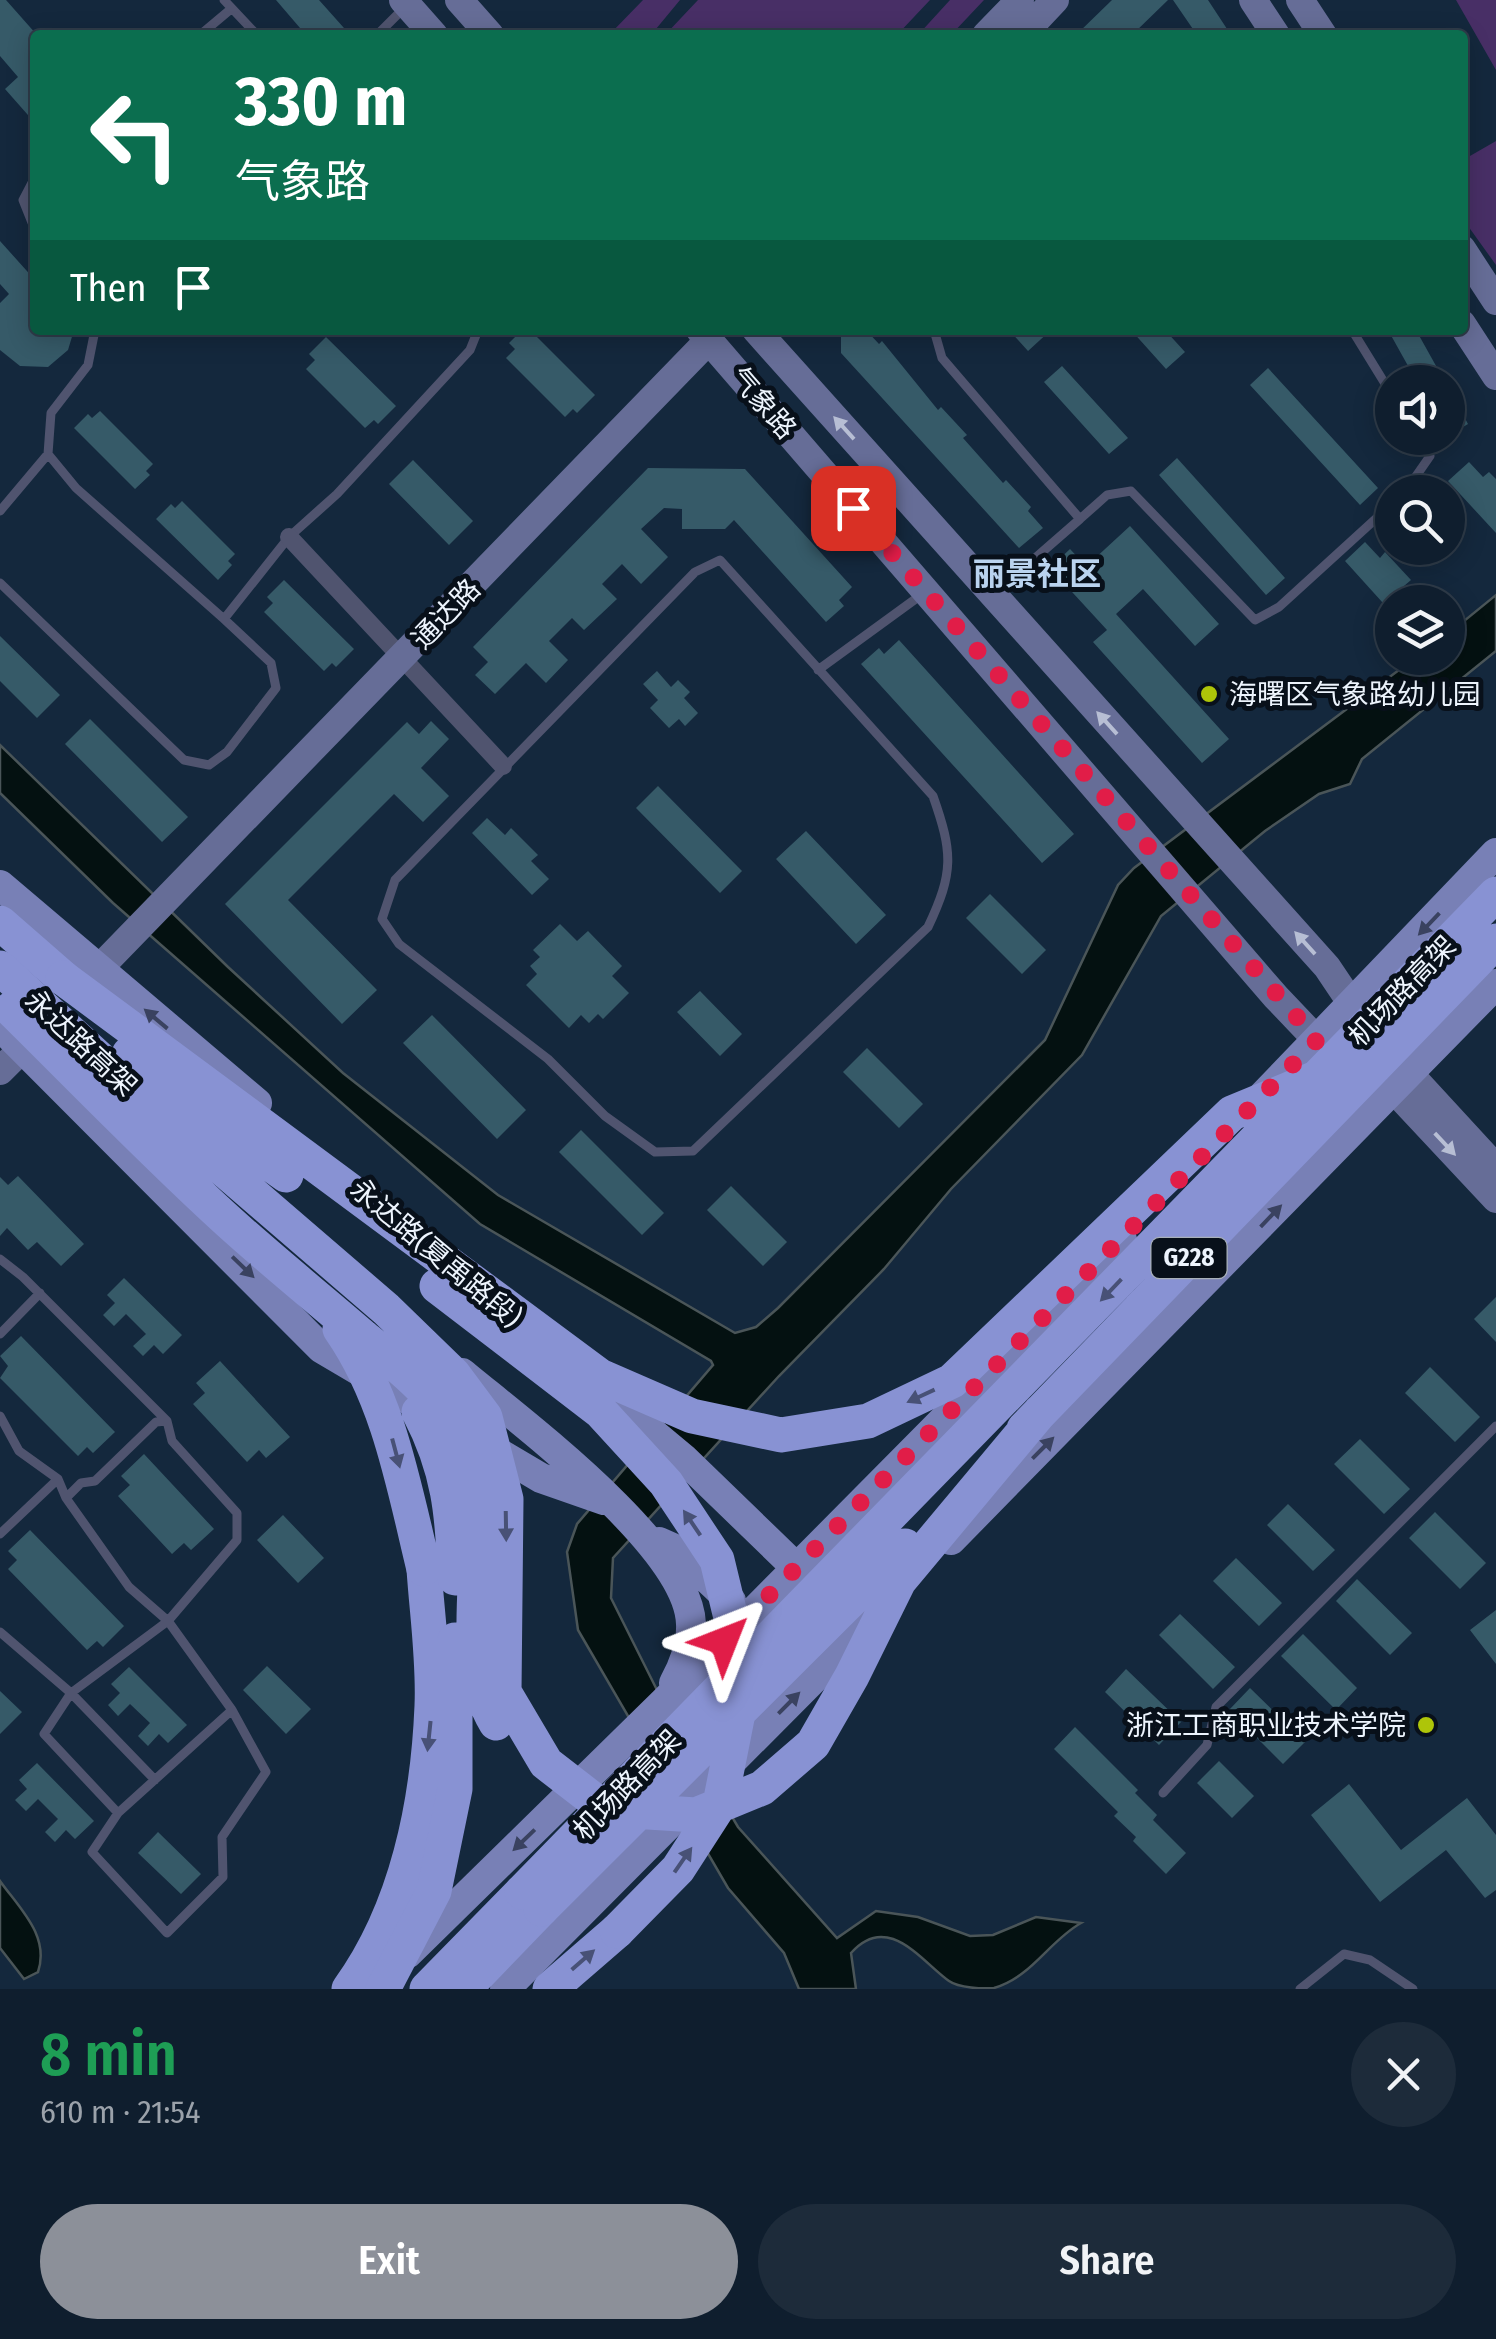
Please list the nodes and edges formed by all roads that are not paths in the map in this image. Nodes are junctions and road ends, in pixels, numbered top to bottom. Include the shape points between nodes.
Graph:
1 (459, 0) edge
2 (1020, 0) edge
3 (1055, 0) edge
4 (1253, 0) edge
5 (1300, 0) edge
6 (405, 3) edge
7 (227, 4) edge
8 (204, 30) edge
9 (252, 30) edge
10 (381, 30) edge
11 (429, 30) edge
12 (486, 30) edge
13 (991, 30) edge
14 (1027, 30) edge
15 (1273, 30) edge
16 (1320, 30) edge
17 (30, 186) edge
18 (30, 218) edge
19 (1468, 258) edge
20 (1496, 301) edge
21 (1468, 333) edge
22 (94, 335) edge
23 (476, 335) edge
24 (710, 335) edge
25 (715, 335) edge
26 (761, 335) edge
27 (935, 335) edge
28 (1355, 335) edge
29 (1375, 367) edge
30 (1496, 376) edge
31 (48, 454) junction
32 (0, 511) edge
33 (1080, 519) junction
34 (1375, 519) edge
35 (289, 537) junction
36 (0, 583) edge
37 (926, 591) junction
38 (994, 594) junction
39 (224, 619) junction
40 (402, 661) junction
41 (818, 670) junction
42 (504, 766) junction
43 (1496, 854) edge
44 (0, 885) edge
45 (1496, 894) edge
46 (0, 923) edge
47 (1496, 940) edge
48 (0, 968) edge
49 (98, 970) junction
50 (0, 978) edge
51 (63, 978) junction
52 (1496, 984) edge
53 (0, 998) edge
54 (1350, 1006) junction
55 (47, 1023) junction
56 (0, 1026) edge
57 (1317, 1040) junction
58 (22, 1050) junction
59 (0, 1071) edge
60 (1320, 1076) junction
61 (1401, 1082) junction
62 (162, 1118) junction
63 (1496, 1168) edge
64 (1496, 1199) edge
65 (0, 1259) edge
66 (40, 1293) junction
67 (0, 1334) edge
68 (393, 1362) junction
69 (1041, 1412) junction
70 (0, 1416) edge
71 (167, 1421) junction
72 (1496, 1426) edge
73 (58, 1479) junction
74 (604, 1495) junction
75 (66, 1498) junction
76 (0, 1534) edge
77 (647, 1537) junction
78 (795, 1570) junction
79 (748, 1618) junction
80 (168, 1620) junction
81 (868, 1624) junction
82 (0, 1632) edge
83 (71, 1693) junction
84 (664, 1702) junction
85 (232, 1710) junction
86 (155, 1780) junction
87 (1163, 1793) dead end
88 (632, 1811) junction
89 (118, 1813) junction
90 (349, 1989) edge
91 (371, 1989) edge
92 (383, 1989) edge
93 (427, 1989) edge
94 (464, 1989) edge
95 (505, 1989) edge
96 (550, 1989) edge
97 (1300, 1989) edge
98 (1412, 1989) edge

1 - 12 street
2 - 13 street
3 - 14 street
4 - 15 street
5 - 16 street
6 - 10 lane
6 - 11 street
7 - 8 lane
7 - 9 lane
17 - 18 lane via 22,200
19 - 20 street
21 - 30 street
22 - 31 lane via 88,365 52,413
23 - 35 lane via 470,350 337,494
24 - 40 street, 通达路
25 - 37 street, 气象路
38 -> 26 street, 气象路
27 - 33 lane via 942,358
28 - 29 lane
31 - 32 lane
31 - 39 lane via 76,488
33 - 34 lane via 1107,495 1131,491 1255,620 1279,607
33 - 38 lane
35 - 39 lane
35 - 40 street
36 - 39 lane via 184,760 208,765 227,752 276,688 271,663
37 - 41 lane
37 - 57 street, 气象路
54 -> 38 street, 气象路 via 1326,967
40 - 42 street
40 - 49 street, 通达路
41 - 42 lane via 720,560 695,572
41 - 42 lane via 934,796 949,841 946,889 928,927 693,1151 655,1152 605,1116 548,1059 399,944 382,918 394,880
43 -> 54 main road
44 - 49 main road, 永达路(夏禹路段)
45 - 60 highway, 机场路高架 / G228, bridge
46 - 51 highway, 永达路高架
47 - 69 highway, 机场路高架 / G228, bridge
48 - 62 highway, 永达路高架, bridge
49 - 55 street, 通达路
78 -> 49 main road, 永达路(夏禹路段) via 684,1459
50 - 55 main road
60 -> 51 highway, bridge via 1232,1113 952,1381 868,1421 781,1434 692,1416 600,1376
96 -> 51 highway, bridge via 678,1869 720,1804 741,1698 738,1648 717,1560 666,1484 600,1411 182,1100 119,1045
52 - 61 main road
53 - 68 highway, bridge via 229,1222
54 - 57 main road
54 - 61 street, 气象路
55 - 58 street, 通达路
55 - 74 main road
56 - 58 main road
57 - 61 street, 气象路
57 - 78 main road
58 - 59 street, 通达路
58 -> 74 main road via 321,1348 541,1478
60 -> 93 highway, 机场路高架 / G228, bridge
61 - 63 street
61 -> 64 street
81 -> 61 main road
62 -> 88 highway, bridge via 386,1310 453,1374 485,1417 506,1499 504,1692 546,1763 595,1801
62 -> 90 highway, bridge via 303,1278 353,1348 393,1440 424,1569 432,1705 422,1797 402,1889
65 - 66 lane
66 - 67 lane
66 - 71 lane
68 - 88 highway, bridge via 425,1388 475,1477 477,1672 492,1716 515,1754 574,1805
68 - 92 highway, bridge via 435,1442 453,1503 455,1789 434,1891
69 - 88 highway, bridge via 899,1581 812,1744 762,1788 696,1815
69 - 94 highway, 机场路高架 / G228, bridge
70 - 73 lane via 19,1451
71 - 75 lane via 156,1422 95,1482 81,1483
71 - 80 lane via 172,1441 238,1513 238,1540
72 - 87 lane via 1216,1707 1207,1745
73 - 75 lane
73 - 76 lane
74 - 77 main road
75 - 80 lane via 129,1587
77 - 79 main road via 677,1550
77 - 84 main road via 668,1564 691,1625 679,1675
78 - 79 main road
78 - 81 main road, 永达路(夏禹路段)
79 - 84 main road
80 - 83 lane
80 - 85 lane
95 -> 81 main road
82 - 83 lane
83 - 86 lane
83 - 89 lane via 44,1734
84 -> 91 main road
85 - 86 lane
85 - 89 lane via 266,1772 222,1837 223,1876 167,1933 92,1852
86 - 89 lane
97 - 98 lane via 1344,1954 1370,1960

